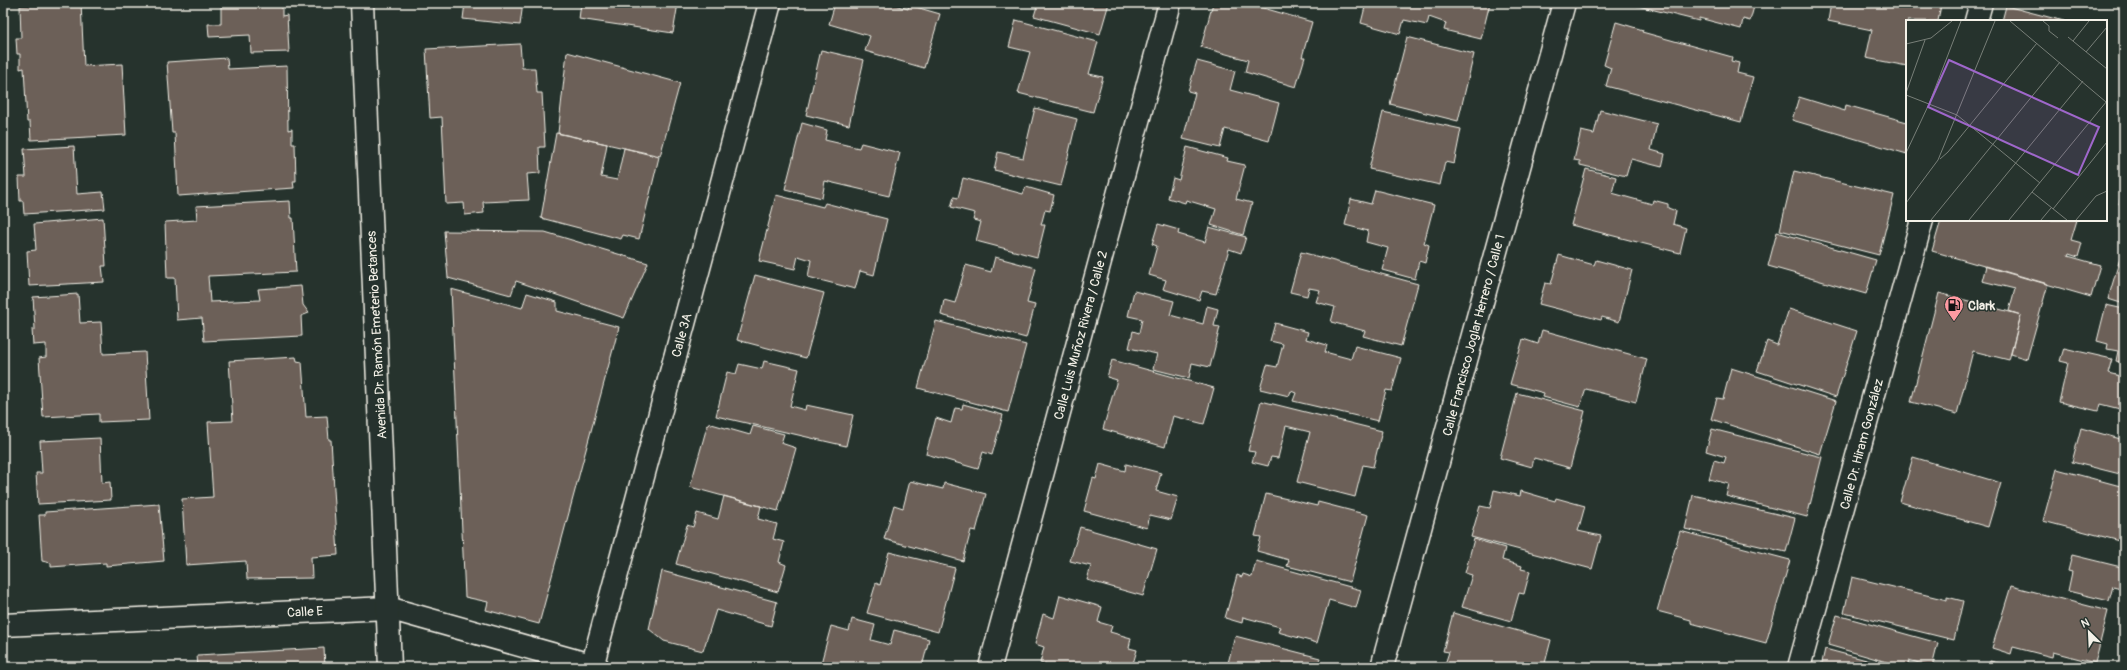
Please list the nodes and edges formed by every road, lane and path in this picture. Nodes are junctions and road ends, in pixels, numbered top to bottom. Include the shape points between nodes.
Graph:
1 (362, 3) edge
2 (770, 3) edge
3 (1170, 3) edge
4 (1564, 3) edge
5 (1981, 3) edge
6 (1976, 20) edge
7 (1922, 221) edge
8 (388, 608) junction
9 (3, 625) edge
10 (595, 666) edge
11 (390, 667) edge
12 (990, 667) edge
13 (1382, 667) edge
14 (1799, 667) edge

1 - 8 street, Avenida Dr. Ramón Emeterio Betances
2 - 10 street, Calle 3A
3 - 12 street, Calle Luis Muñoz Rivera / Calle 2
4 - 13 street, Calle Francisco Joglar Herrero / Calle 1
5 - 6 street
7 - 14 street, Calle Dr. Hiram González
8 - 9 street, Calle E
8 - 10 street, Calle E
8 - 11 street, Avenida Dr. Ramón Emeterio Betances

